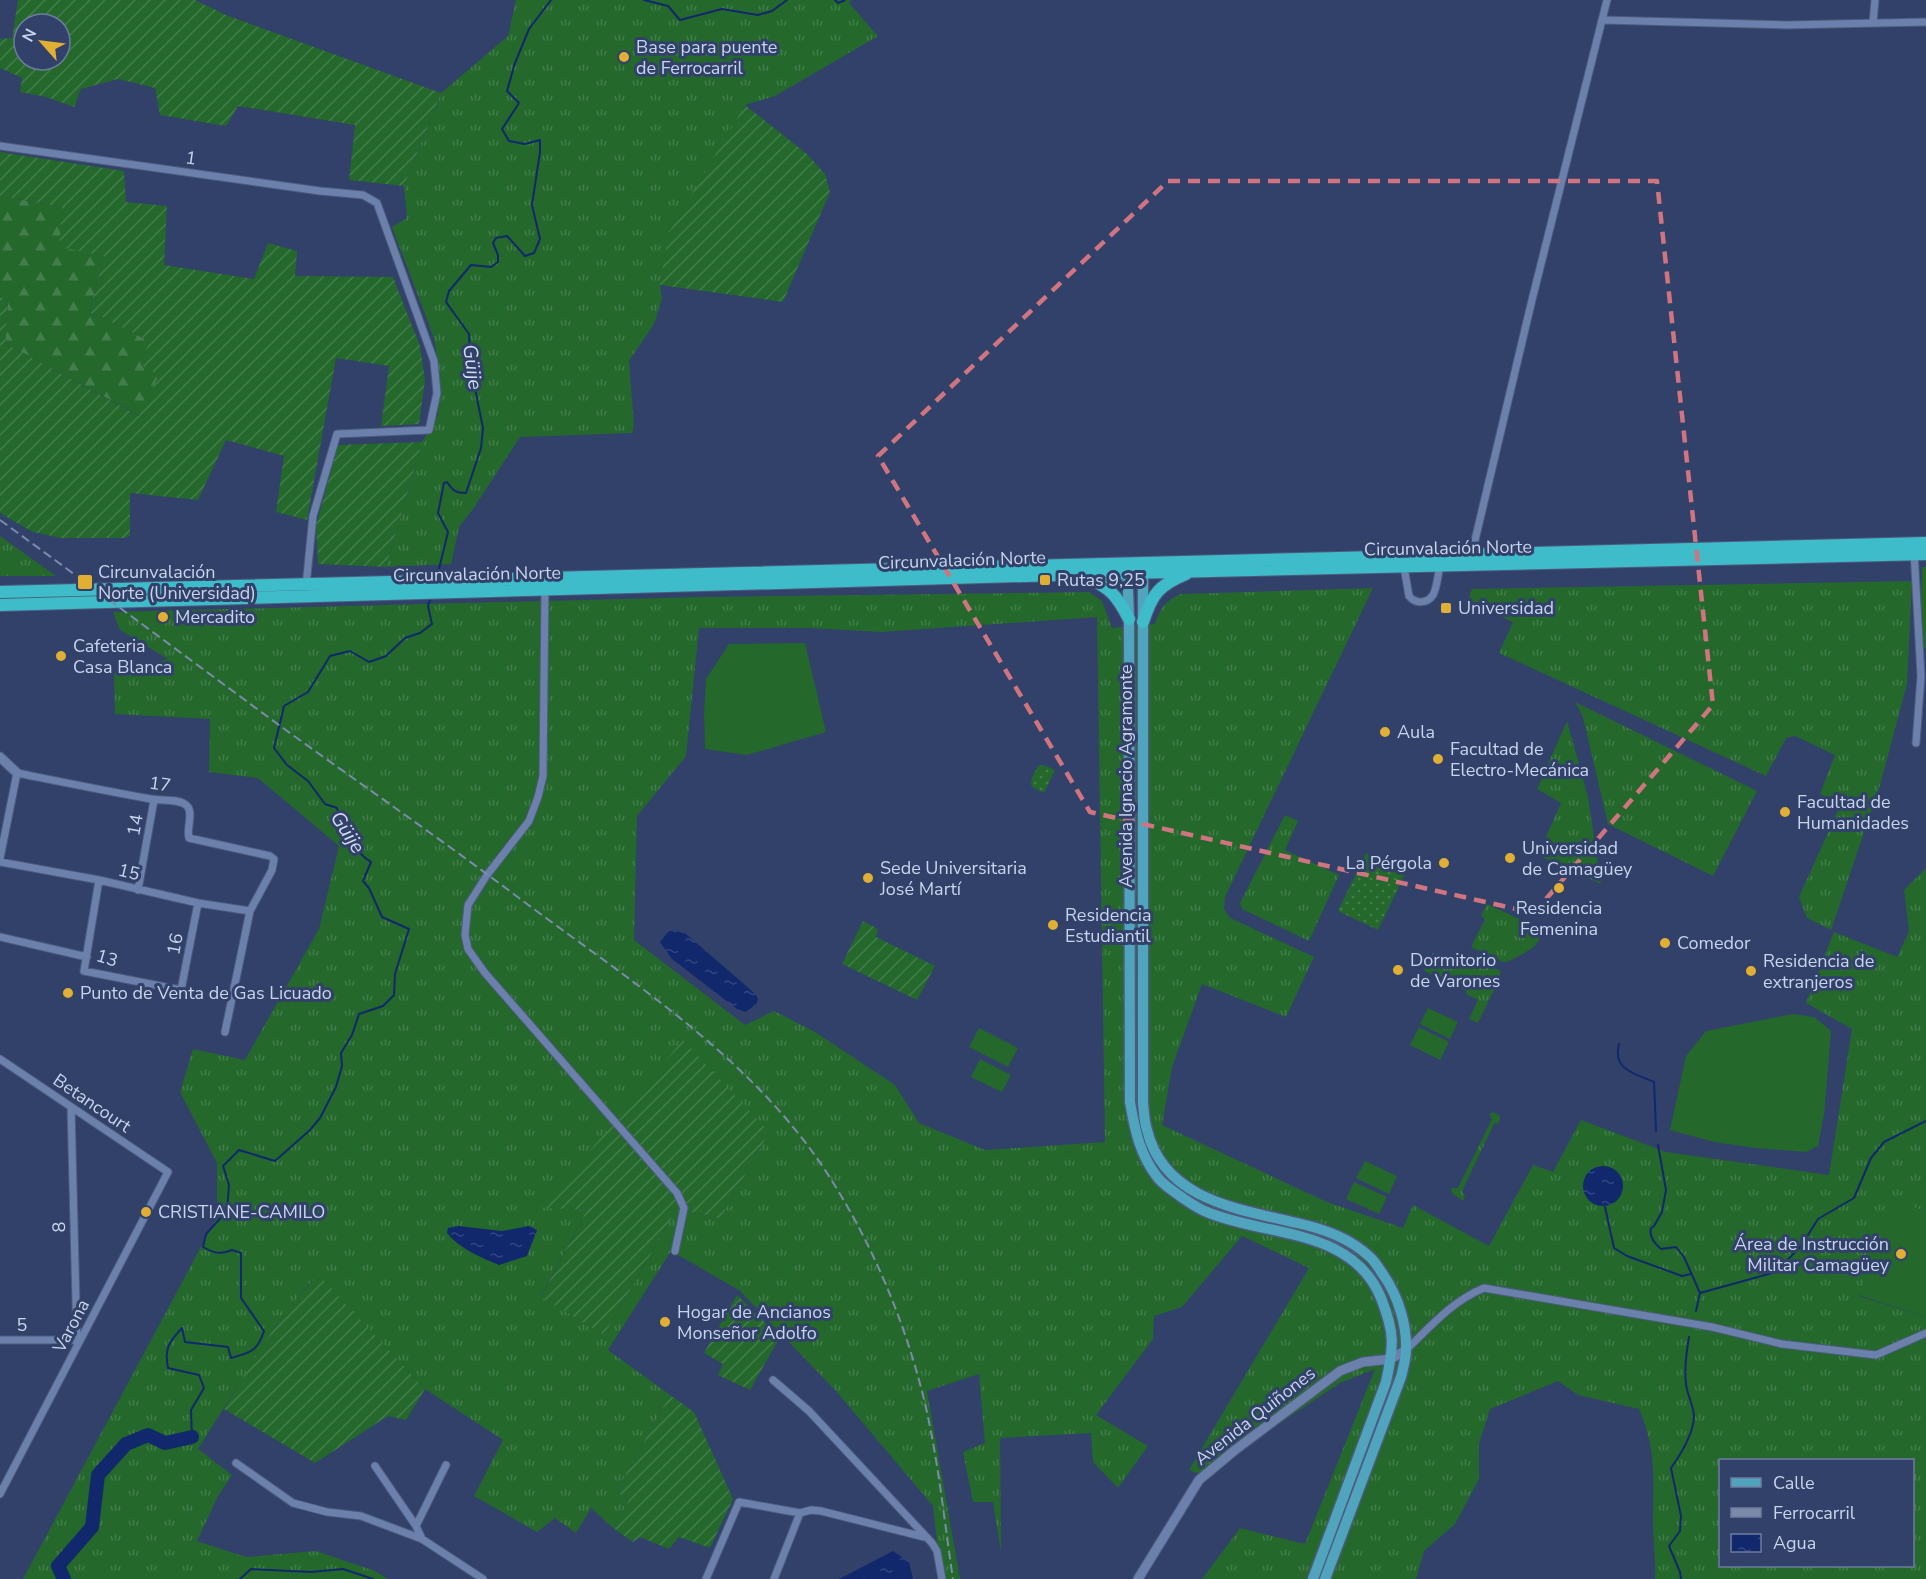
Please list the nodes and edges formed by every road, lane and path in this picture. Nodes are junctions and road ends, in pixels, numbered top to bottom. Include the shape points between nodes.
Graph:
1 (1607, 0) edge
2 (1875, 0) edge
3 (1602, 20) junction
4 (1926, 22) edge
5 (1872, 23) junction
6 (0, 146) edge
7 (1920, 549) edge
8 (1471, 560) junction
9 (1404, 561) junction
10 (1440, 561) junction
11 (1143, 567) junction
12 (1128, 568) junction
13 (1192, 572) junction
14 (1081, 574) junction
15 (544, 585) junction
16 (306, 590) junction
17 (0, 592) edge
18 (0, 605) edge
19 (1129, 619) junction
20 (1143, 622) junction
21 (1916, 744) dead end
22 (0, 756) edge
23 (17, 773) junction
24 (154, 800) junction
25 (0, 860) edge
26 (99, 880) junction
27 (138, 890) junction
28 (198, 903) junction
29 (250, 911) junction
30 (0, 937) edge
31 (87, 957) junction
32 (182, 990) joint
33 (225, 1032) dead end
34 (0, 1059) edge
35 (71, 1107) junction
36 (168, 1172) joint
37 (675, 1251) dead end
38 (1926, 1333) edge
39 (0, 1340) edge
40 (78, 1342) junction
41 (1406, 1350) junction
42 (1391, 1359) junction
43 (773, 1380) dead end
44 (236, 1463) dead end
45 (446, 1465) dead end
46 (375, 1466) dead end
47 (0, 1494) edge
48 (800, 1513) junction
49 (416, 1526) junction
50 (924, 1537) junction
51 (422, 1539) junction
52 (483, 1579) edge
53 (706, 1579) edge
54 (774, 1579) edge
55 (942, 1579) edge
56 (1138, 1579) edge
57 (1313, 1579) edge
58 (1325, 1579) edge

1 - 3 street
2 - 5 street
3 - 5 street
3 - 8 street
4 - 5 street
6 - 16 street, 1 via 363,195 377,203 434,361 437,393 429,430 337,434 313,516
7 - 8 highway, Circunvalación Norte
7 - 21 street via 1921,676
8 - 10 highway, Circunvalación Norte
9 - 10 highway, Circunvalación Norte
9 - 10 street via 1409,596 1418,603 1433,595
9 - 11 highway, Circunvalación Norte
9 - 13 highway, Circunvalación Norte
11 - 12 highway, Circunvalación Norte
11 - 13 highway, Circunvalación Norte
11 - 20 main road, Avenida Ignacio Agramonte
12 - 14 highway, Circunvalación Norte
12 - 15 highway, Circunvalación Norte
12 - 19 main road, Avenida Ignacio Agramonte
13 - 20 highway via 1161,587 1149,603
14 - 15 highway, Circunvalación Norte
14 - 19 highway via 1118,598
15 - 16 highway, Circunvalación Norte
15 - 37 street via 543,776 529,821 468,905 465,935 468,949 485,973 677,1193 684,1208
16 - 17 highway, Circunvalación Norte
16 - 18 highway, Circunvalación Norte
19 - 42 main road, Avenida Ignacio Agramonte via 1130,1102 1139,1147 1160,1180 1199,1208 1316,1240 1354,1262 1379,1294 1393,1337
20 - 41 main road, Avenida Ignacio Agramonte via 1143,1103 1150,1141 1166,1169 1183,1185 1212,1202 1324,1229 1371,1258 1397,1300
22 - 23 street
23 - 24 street, 17
23 - 25 street
24 - 27 street, 14
24 - 29 street, 17 via 187,805 189,838 274,859
25 - 26 street, 15
26 - 27 street, 15
26 - 31 street
27 - 28 street, 15
28 - 29 street, 15
28 - 32 street, 16
29 - 33 street
30 - 31 street, 13
31 - 32 street, 13 via 84,970
34 - 35 street, Betancourt
35 - 36 street, Betancourt
35 - 40 street, 8
36 - 40 street, Varona
38 - 41 street via 1876,1355 1782,1344 1712,1327 1484,1288 1450,1308
39 - 40 street, 5
40 - 47 street, Varona
41 - 42 street, Avenida Quiñones
41 - 58 main road, Avenida Ignacio Agramonte via 1401,1377
42 - 56 street, Avenida Quiñones via 1363,1362 1340,1371 1199,1480
42 - 57 main road, Avenida Ignacio Agramonte
43 - 50 street via 809,1412
44 - 51 street via 293,1503 361,1516
45 - 49 street
46 - 49 street
48 - 50 street via 821,1511
48 - 53 street via 740,1502
48 - 54 street
49 - 51 street
50 - 55 street via 937,1551
51 - 52 street

